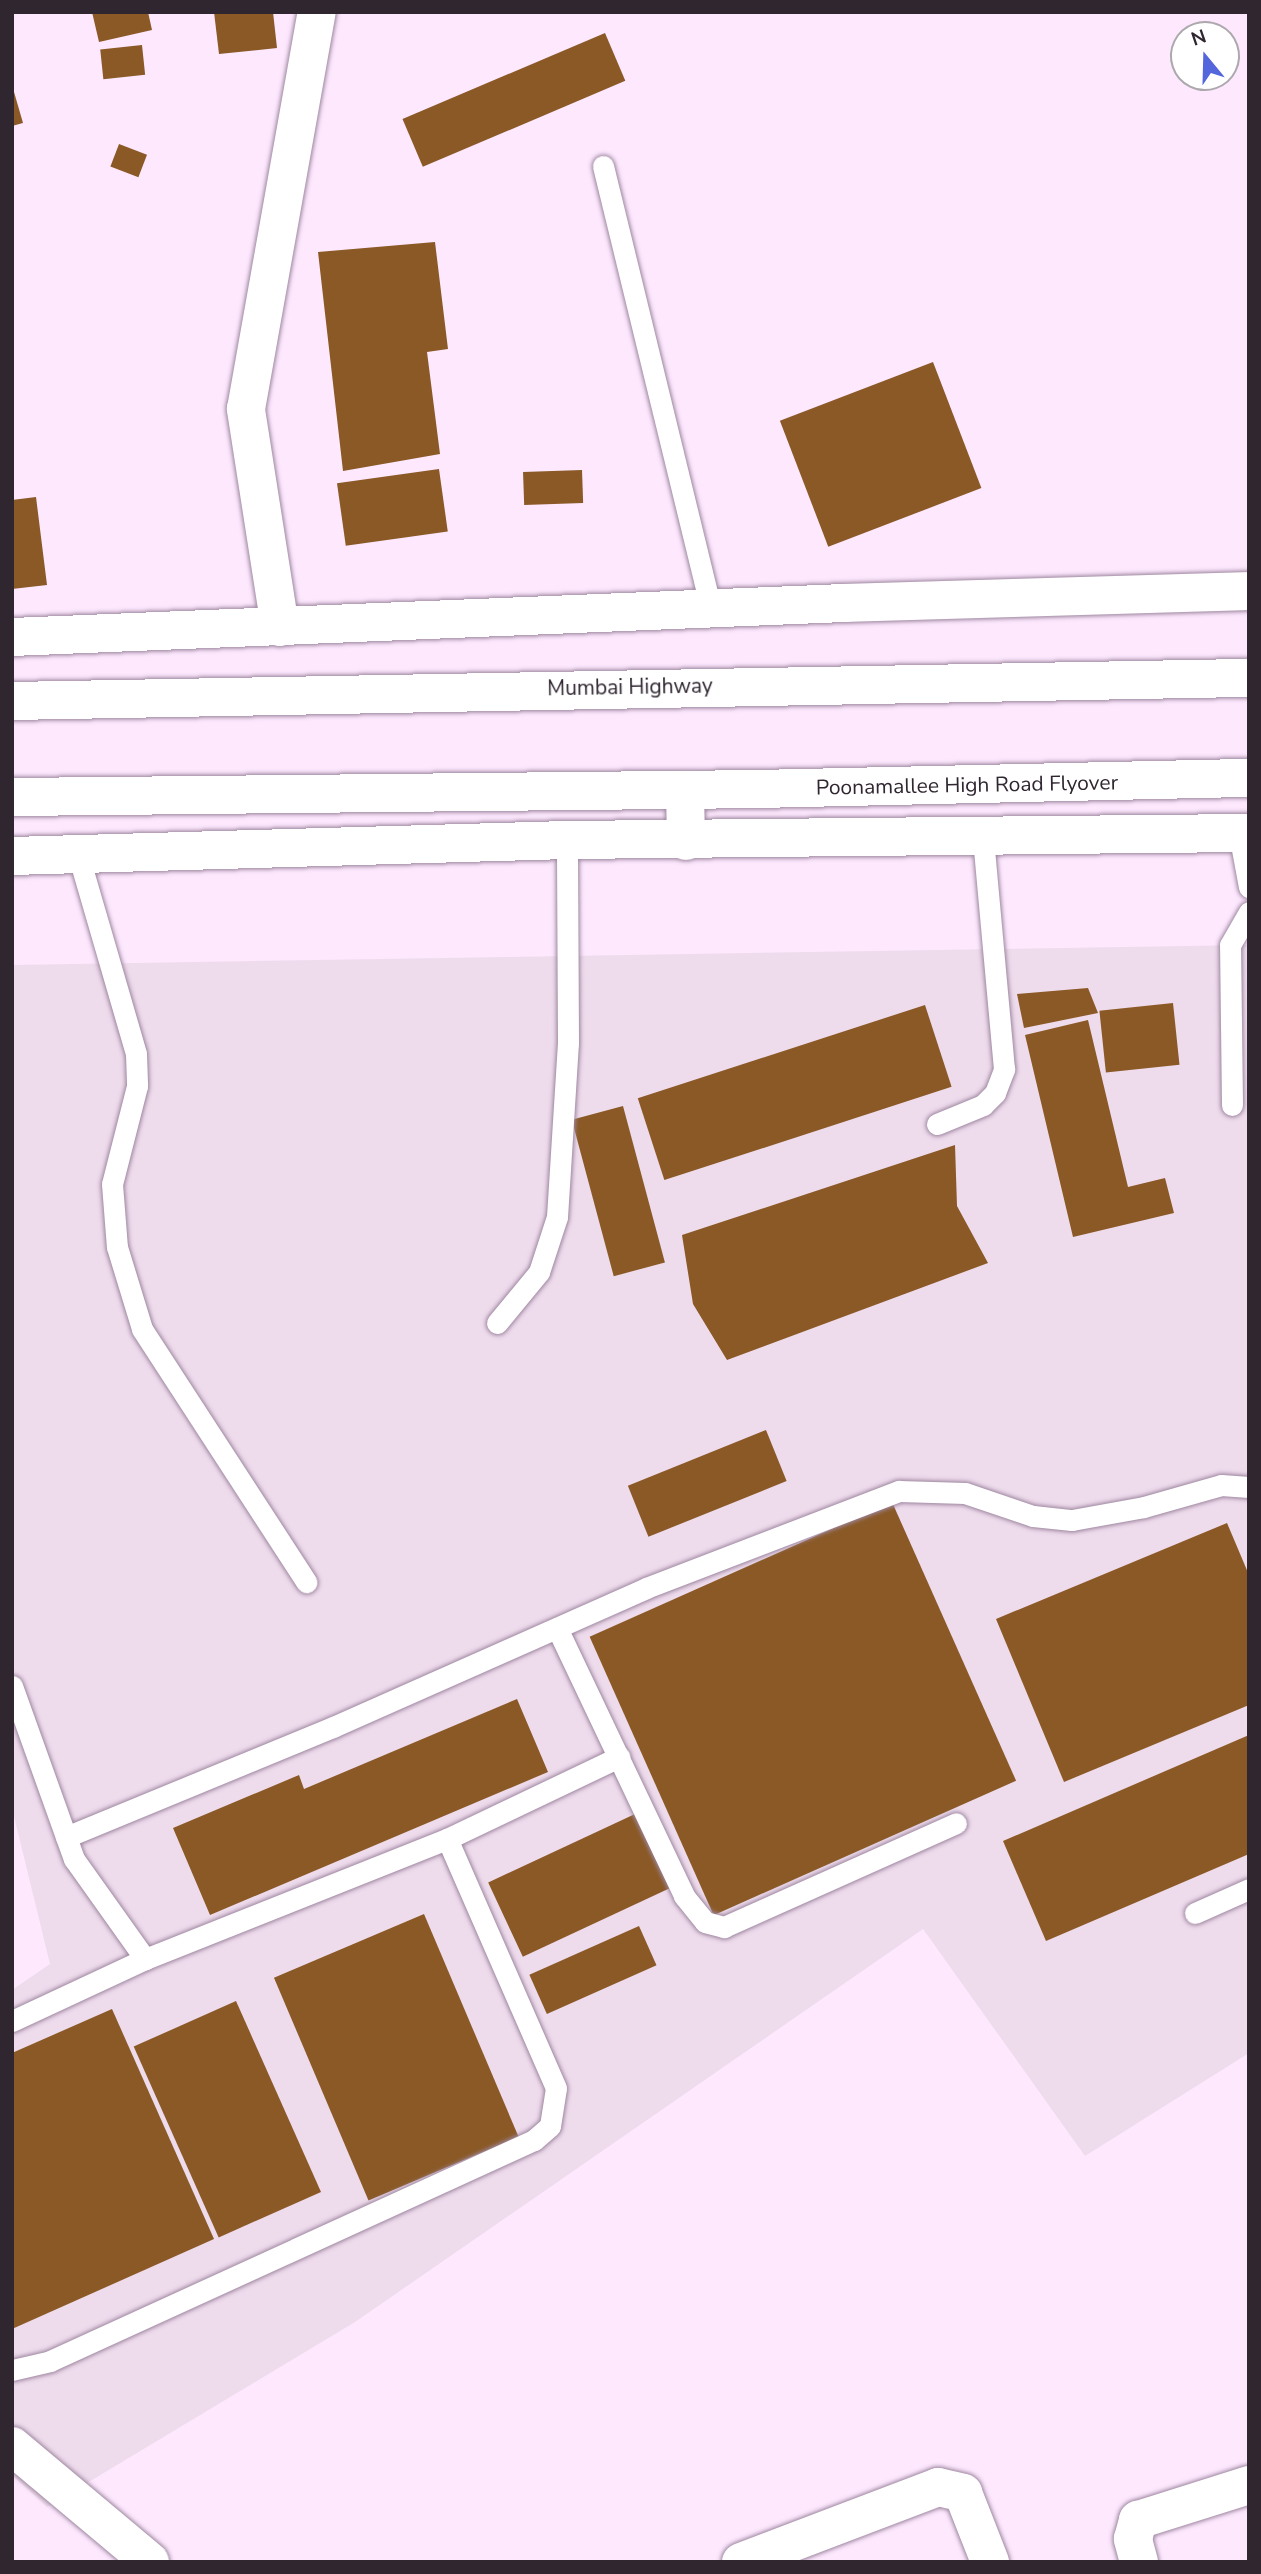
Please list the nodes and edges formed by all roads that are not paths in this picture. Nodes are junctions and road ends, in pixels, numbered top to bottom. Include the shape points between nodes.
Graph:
1 (317, 12) edge
2 (603, 166) dead end
3 (1249, 591) edge
4 (712, 608) junction
5 (280, 627) junction
6 (12, 637) edge
7 (1249, 678) edge
8 (12, 701) edge
9 (1249, 778) edge
10 (685, 790) junction
11 (12, 797) edge
12 (1244, 833) edge
13 (983, 836) junction
14 (567, 840) junction
15 (686, 841) junction
16 (78, 854) junction
17 (12, 856) edge
18 (1249, 887) edge
19 (1249, 912) edge
20 (1232, 1105) dead end
21 (937, 1124) dead end
22 (497, 1323) dead end
23 (1249, 1488) edge
24 (306, 1582) dead end
25 (557, 1628) junction
26 (12, 1686) edge
27 (619, 1757) junction
28 (956, 1823) dead end
29 (66, 1837) junction
30 (447, 1839) junction
31 (1249, 1889) edge
32 (1195, 1913) dead end
33 (145, 1959) junction
34 (12, 2021) edge
35 (12, 2370) edge
36 (12, 2446) edge
37 (1249, 2485) edge
38 (150, 2562) edge
39 (741, 2562) edge
40 (990, 2562) edge
41 (1139, 2562) edge

1 - 5 main road via 246,409
2 - 4 lane
3 - 4 main road
4 - 5 main road
5 - 6 main road
7 - 8 main road, Mumbai Highway
9 - 10 main road, Poonamallee High Road Flyover
10 - 11 main road
10 - 15 main road
12 - 13 main road
12 - 18 lane
13 - 15 main road
13 - 21 lane via 1004,1069 995,1093 983,1105
14 - 15 main road
14 - 16 main road
14 - 22 lane via 568,1043 557,1217 539,1272
16 - 17 main road
16 - 24 lane via 136,1054 136,1086 112,1184 117,1247 142,1329
19 - 20 lane via 1230,945
23 - 25 lane via 1221,1485 1144,1507 1072,1520 1032,1516 965,1493 899,1491 659,1583
25 - 27 lane
25 - 29 lane
26 - 29 lane
27 - 28 lane via 684,1896 705,1922 724,1927
27 - 30 lane
29 - 33 lane via 74,1859
30 - 33 lane
30 - 35 lane via 556,2088 550,2126 534,2140 76,2349
31 - 32 lane
33 - 34 lane
36 - 38 main road
37 - 41 main road via 1138,2520 1133,2539
39 - 40 main road via 938,2487 963,2493

